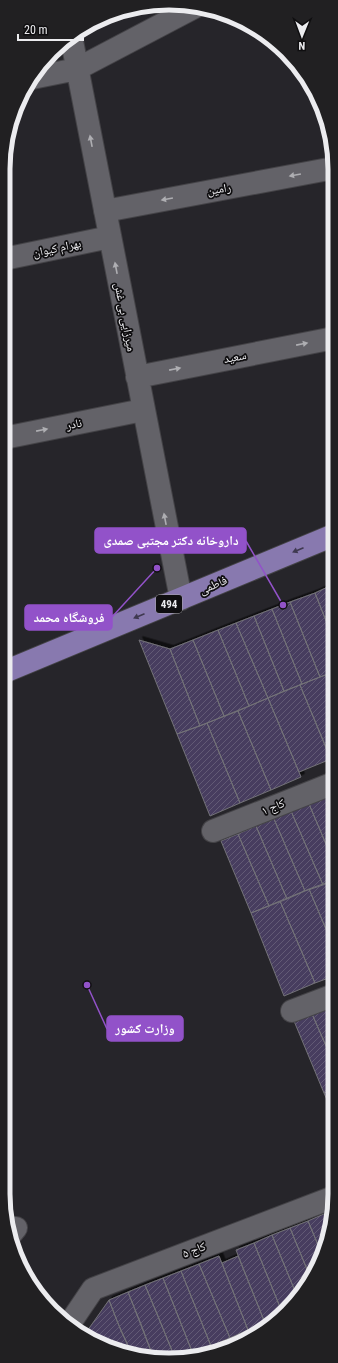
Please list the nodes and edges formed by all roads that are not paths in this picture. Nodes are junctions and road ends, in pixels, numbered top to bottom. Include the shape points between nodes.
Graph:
1 (188, 11) edge
2 (72, 43) edge
3 (77, 69) junction
4 (40, 76) edge
5 (328, 169) edge
6 (104, 211) junction
7 (110, 237) junction
8 (10, 258) edge
9 (328, 339) edge
10 (137, 377) junction
11 (143, 410) junction
12 (10, 437) edge
13 (328, 538) edge
14 (181, 599) junction
15 (10, 670) edge
16 (328, 785) edge
17 (213, 831) dead end
18 (328, 997) edge
19 (292, 1011) dead end
20 (328, 1199) edge
21 (72, 1320) edge

1 - 3 street
2 - 3 street, میرزایی بی غش
3 - 4 street
6 -> 3 street, میرزایی بی غش
5 -> 6 street, رامین
6 - 7 street, میرزایی بی غش
7 - 8 street, بهرام کیوان
10 -> 7 street, میرزایی بی غش
10 -> 9 street, سعید
10 - 11 street, میرزایی بی غش
12 -> 11 street, نادر
14 -> 11 street, میرزایی بی غش
13 -> 14 main road, فاطمی / 494
14 -> 15 main road, فاطمی / 494
16 - 17 street, کاج ۱
18 - 19 street
20 - 21 street, کاج ۵ via 93,1289

